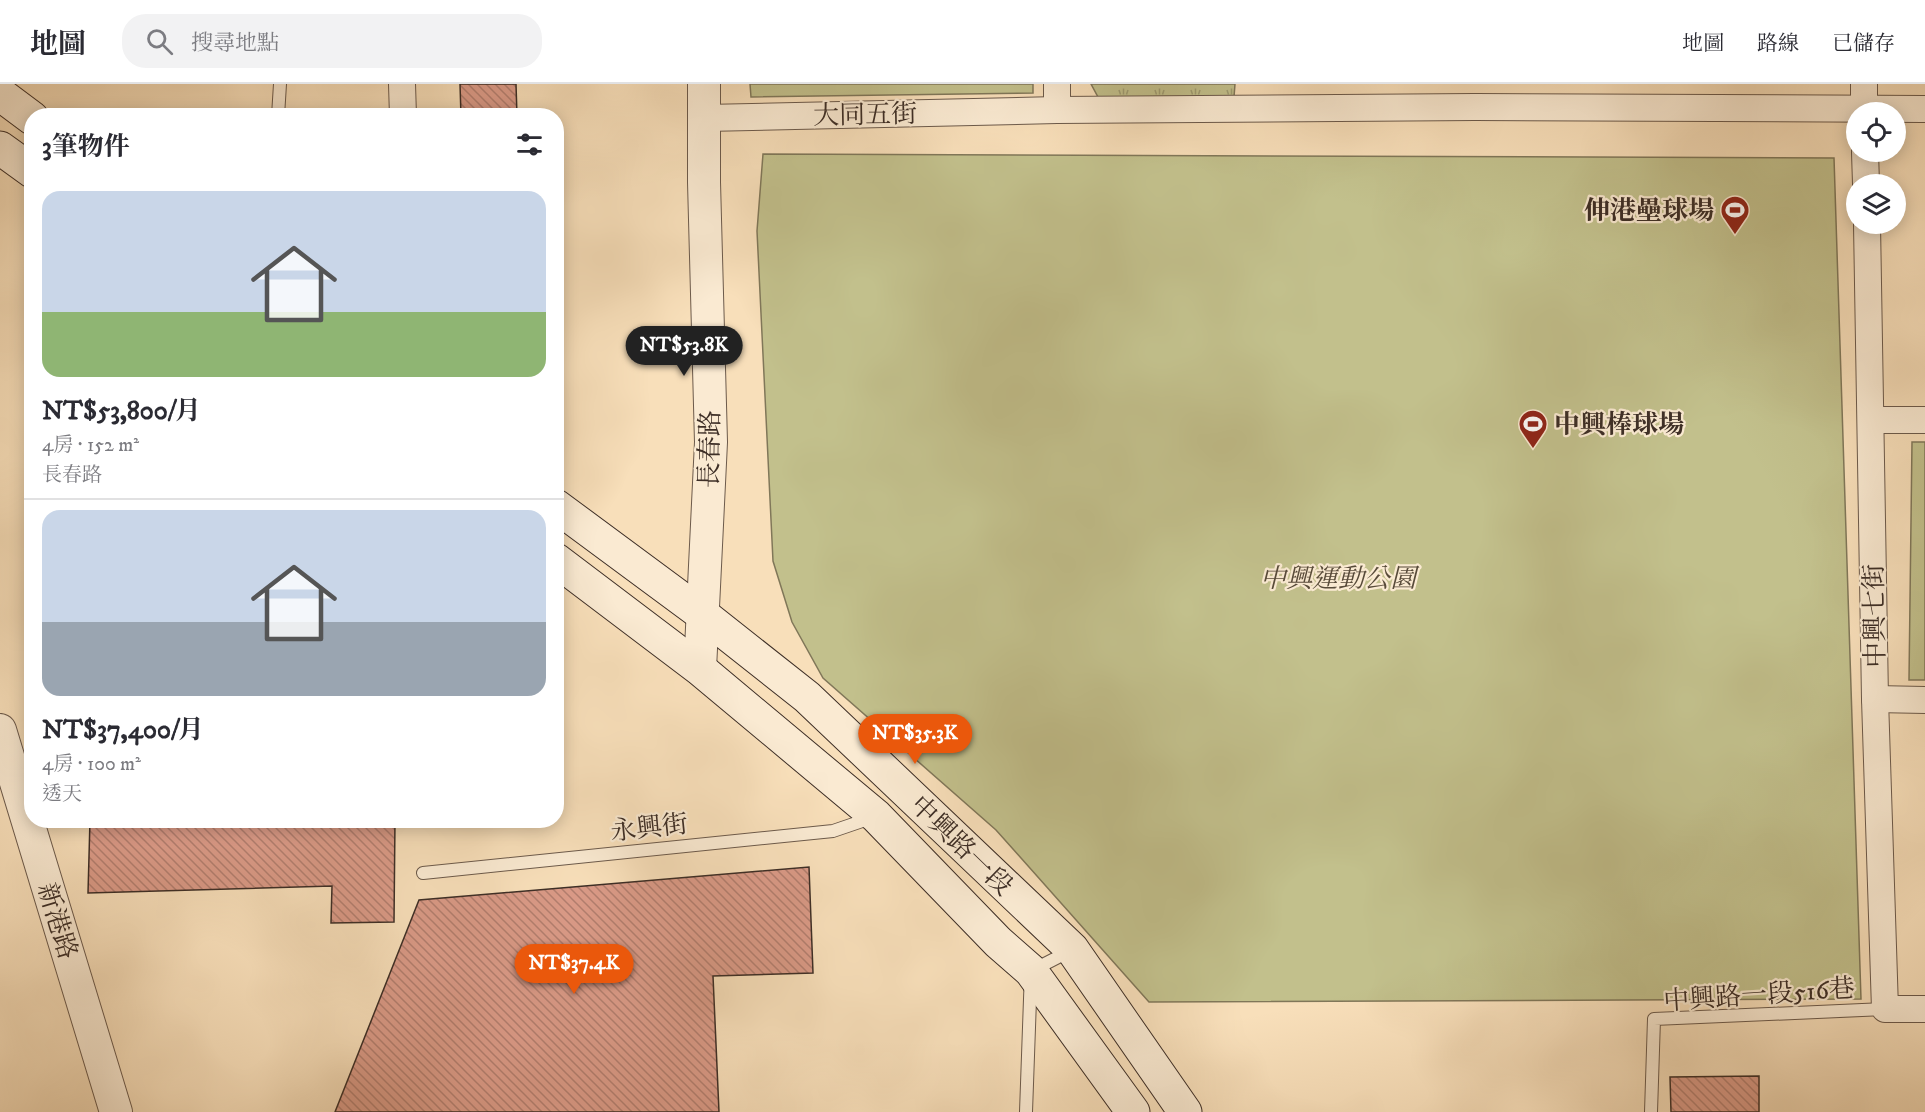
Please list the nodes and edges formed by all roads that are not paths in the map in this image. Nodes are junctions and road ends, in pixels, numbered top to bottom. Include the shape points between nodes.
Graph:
1 (280, 84) edge
2 (402, 84) edge
3 (704, 84) edge
4 (1057, 84) edge
5 (0, 94) edge
6 (1846, 102) edge
7 (1906, 107) edge
8 (278, 108) edge
9 (403, 108) edge
10 (1925, 109) edge
11 (1057, 110) junction
12 (24, 112) edge
13 (705, 118) junction
14 (0, 148) edge
15 (24, 165) edge
16 (1867, 234) edge
17 (1872, 420) junction
18 (1925, 420) edge
19 (564, 512) edge
20 (564, 566) edge
21 (702, 614) junction
22 (700, 669) junction
23 (1875, 699) junction
24 (1925, 700) edge
25 (0, 730) edge
26 (24, 809) edge
27 (876, 816) junction
28 (30, 828) edge
29 (423, 873) dead end
30 (1072, 950) junction
31 (1031, 971) junction
32 (1885, 1009) junction
33 (1925, 1009) edge
34 (116, 1112) edge
35 (1026, 1112) edge
36 (1133, 1112) edge
37 (1185, 1112) edge
38 (1651, 1112) edge

1 - 8 lane
2 - 9 street
3 - 13 street, 長春路
4 - 11 street
5 - 12 main road
6 - 11 street, 大同五街
7 - 10 street, 大同五街
11 - 13 street, 大同五街
13 - 21 street, 長春路 via 711,442
14 - 15 main road
16 - 17 street, 中興七街
17 - 18 street
17 - 23 street, 中興七街
19 - 21 main road, 中興路一段
20 - 22 main road, 中興路一段
21 - 22 street, 長春路
21 - 30 main road, 中興路一段 via 807,697
22 - 27 main road, 中興路一段
23 - 24 street
23 - 32 street, 中興七街
25 - 26 street, 新港路
27 - 29 lane, 永興街 via 833,831
27 - 31 main road, 中興路一段
28 - 34 street, 新港路
30 - 31 lane
30 - 37 main road, 中興路一段
31 - 35 lane
31 - 36 main road, 中興路一段
32 - 33 street
32 - 38 lane, 中興路一段516巷 via 1654,1019

